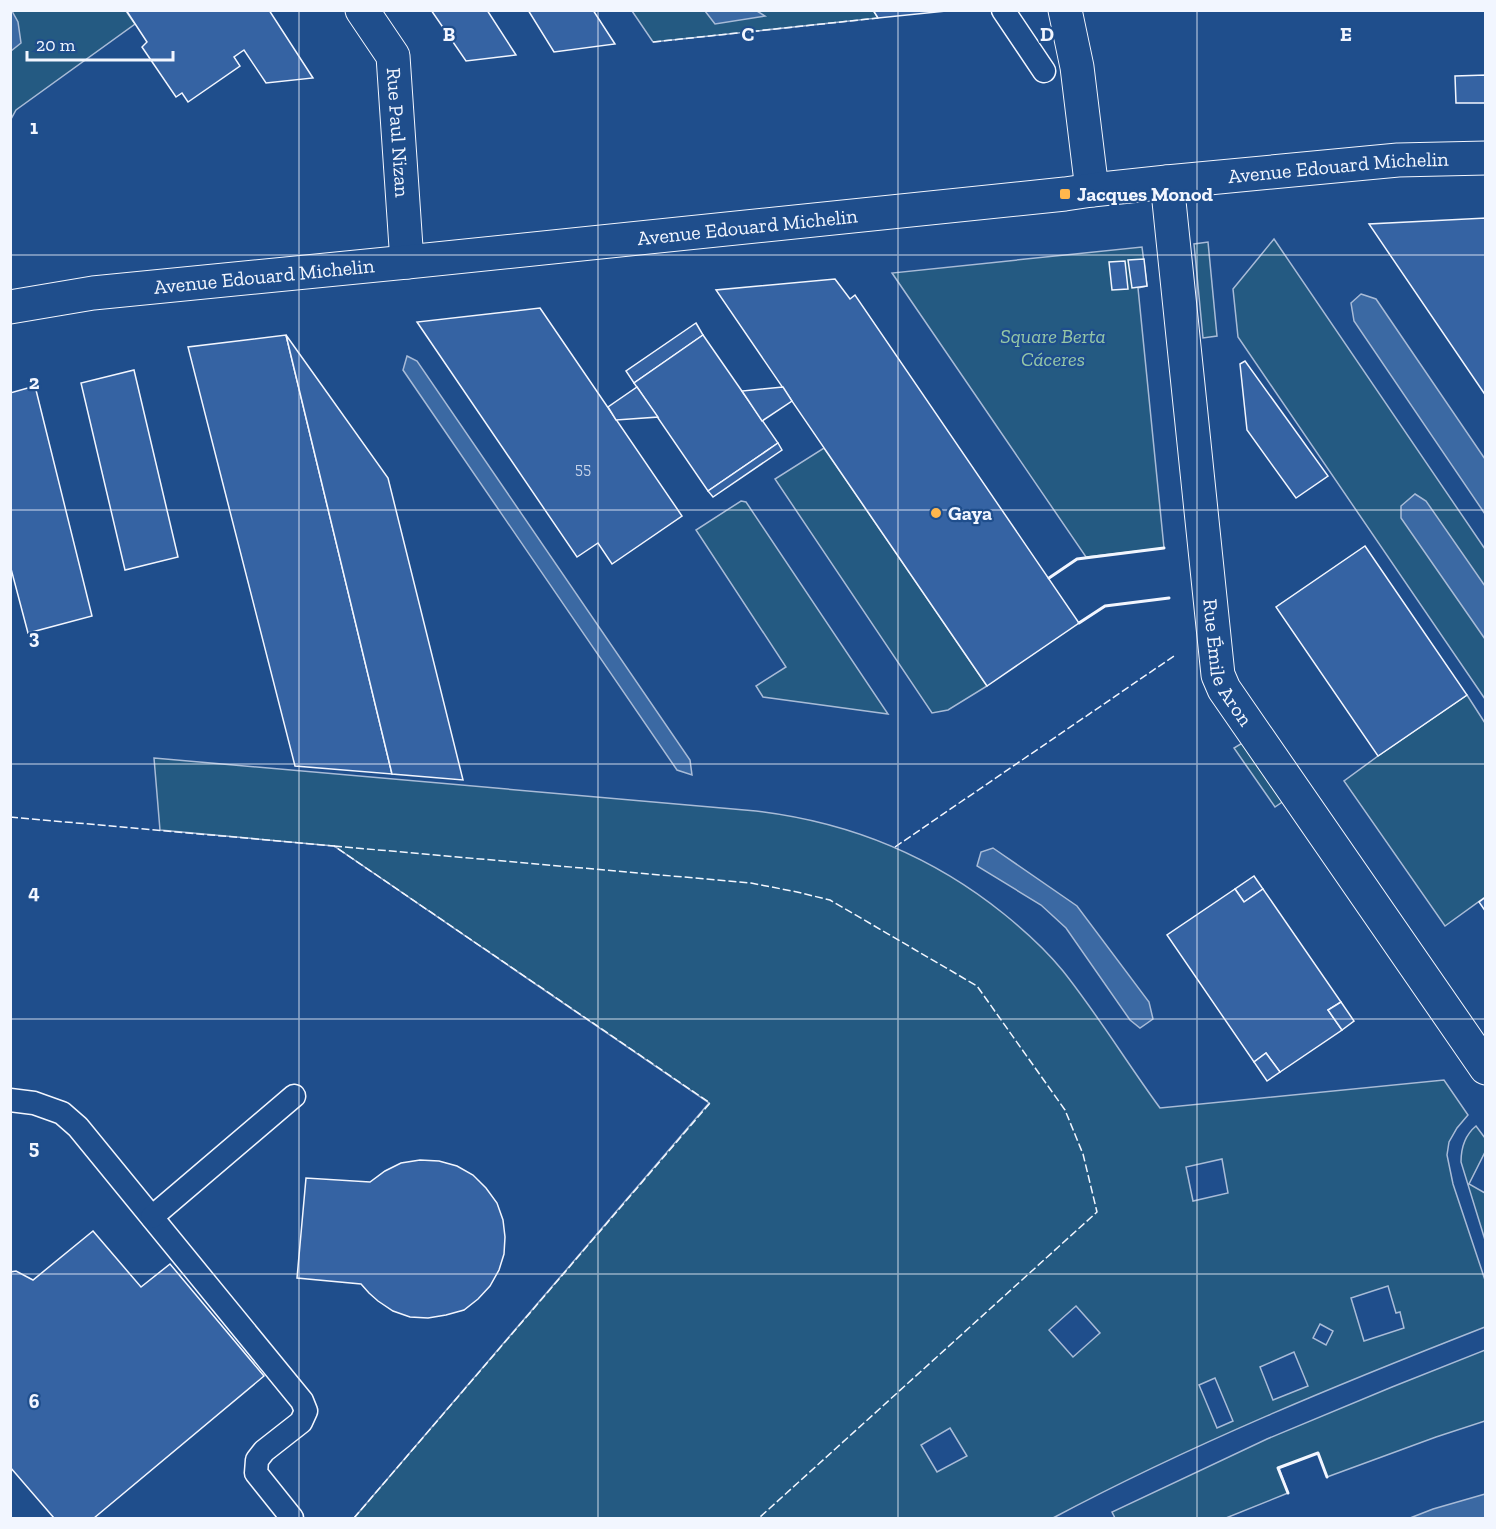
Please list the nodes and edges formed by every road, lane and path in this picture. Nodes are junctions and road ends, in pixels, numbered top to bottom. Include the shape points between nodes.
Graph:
1 (362, 10) edge
2 (1003, 10) edge
3 (1065, 10) edge
4 (1044, 71) dead end
5 (1485, 158) edge
6 (1167, 182) junction
7 (1092, 190) junction
8 (407, 262) junction
9 (10, 307) edge
10 (1485, 1068) edge
11 (294, 1096) dead end
12 (10, 1100) edge
13 (152, 1217) junction
14 (292, 1518) edge

1 - 8 street, Rue Paul Nizan via 393,56
2 - 4 lane
3 - 7 street via 1077,67
5 - 6 street, Avenue Edouard Michelin via 1398,160
6 - 7 street, Avenue Edouard Michelin
6 - 10 street, Rue Émile Aron via 1218,675
7 - 8 street, Avenue Edouard Michelin
8 - 9 street, Avenue Edouard Michelin via 93,292
11 - 13 lane
12 - 13 lane via 62,1113
13 - 14 lane via 302,1401 306,1411 301,1422 257,1460 256,1473

